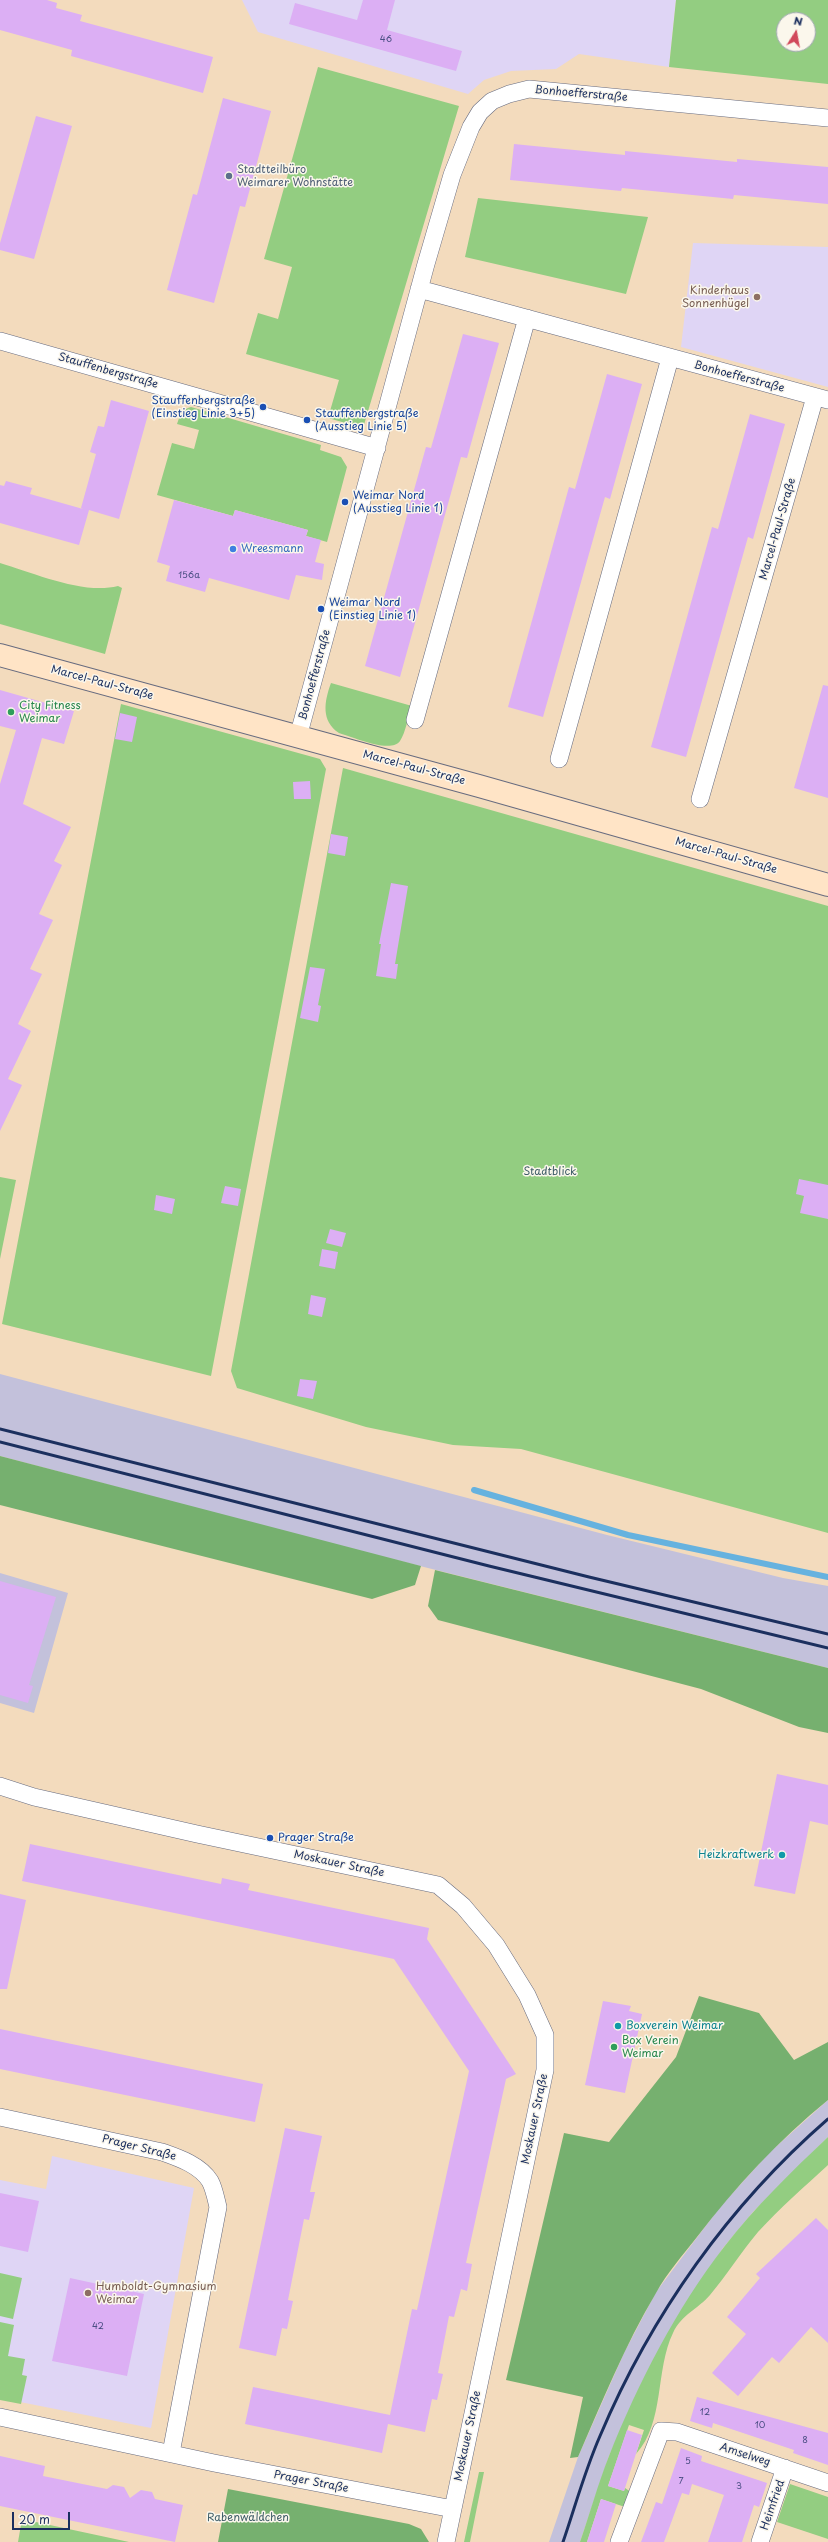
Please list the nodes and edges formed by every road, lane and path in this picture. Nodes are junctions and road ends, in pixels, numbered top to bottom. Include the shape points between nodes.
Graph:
1 (828, 118) edge
2 (419, 289) junction
3 (527, 318) junction
4 (0, 341) edge
5 (670, 358) junction
6 (822, 398) edge
7 (377, 448) junction
8 (0, 655) edge
9 (415, 720) dead end
10 (298, 737) junction
11 (559, 759) dead end
12 (700, 799) dead end
13 (828, 885) edge
14 (0, 1786) edge
15 (0, 2117) edge
16 (0, 2417) edge
17 (170, 2453) junction
18 (785, 2468) junction
19 (828, 2483) edge
20 (453, 2509) junction
21 (446, 2542) edge
22 (619, 2542) edge
23 (760, 2542) edge

1 - 2 street, Bonhoefferstraße via 529,89 492,101 480,112 471,128 452,175
2 - 3 street, Bonhoefferstraße
2 - 7 street, Bonhoefferstraße
3 - 5 street, Bonhoefferstraße
3 - 9 street
4 - 7 street, Stauffenbergstraße
5 - 6 street, Bonhoefferstraße
5 - 11 street
6 - 12 street, Marcel-Paul-Straße
7 - 10 street, Bonhoefferstraße
8 - 10 street, Marcel-Paul-Straße
10 - 13 street, Marcel-Paul-Straße
14 - 20 street, Moskauer Straße via 34,1797 197,1834 438,1885 463,1906 496,1945 515,1975 527,1995 544,2035 545,2070
15 - 17 street, Prager Straße via 162,2152 184,2160 210,2181 218,2207
16 - 17 street, Prager Straße
17 - 20 street, Prager Straße
18 - 19 street, Amselweg
18 - 22 street, Amselweg via 677,2432 660,2431
18 - 23 street, Heimfried
20 - 21 street, Moskauer Straße

